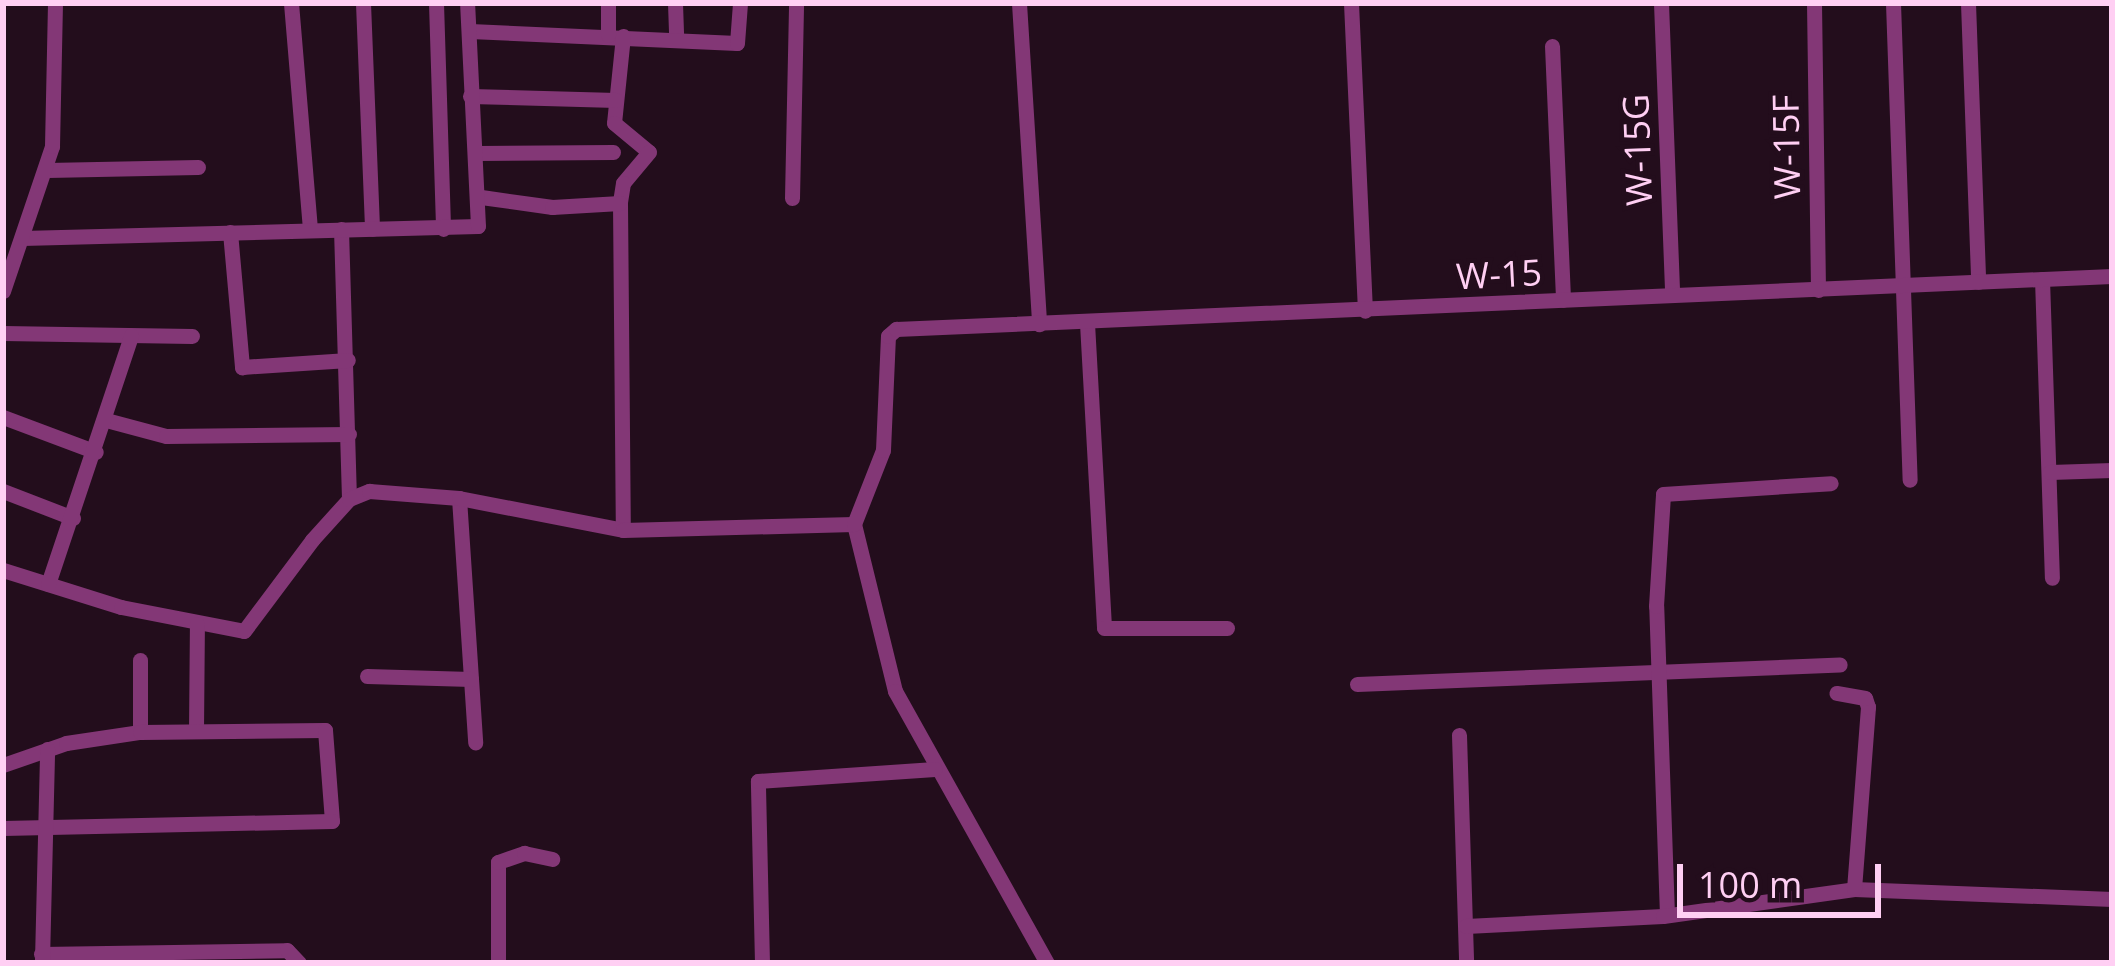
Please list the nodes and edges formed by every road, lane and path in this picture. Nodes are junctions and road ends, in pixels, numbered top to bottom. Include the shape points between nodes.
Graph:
1 (55, 3) edge
2 (291, 3) edge
3 (363, 3) edge
4 (436, 3) edge
5 (467, 3) edge
6 (608, 3) edge
7 (675, 3) edge
8 (740, 3) edge
9 (796, 3) edge
10 (1019, 3) edge
11 (1351, 3) edge
12 (1661, 3) edge
13 (1814, 3) edge
14 (1893, 3) edge
15 (1968, 3) edge
16 (470, 31) junction
17 (615, 35) junction
18 (676, 40) junction
19 (1552, 46) dead end
20 (470, 96) junction
21 (616, 100) junction
22 (613, 152) dead end
23 (477, 153) junction
24 (198, 167) dead end
25 (46, 170) junction
26 (481, 197) junction
27 (792, 198) dead end
28 (620, 203) junction
29 (310, 228) junction
30 (341, 229) junction
31 (372, 229) junction
32 (442, 229) junction
33 (230, 232) junction
34 (22, 238) junction
35 (2112, 276) edge
36 (2042, 279) junction
37 (1978, 282) junction
38 (1902, 285) junction
39 (1819, 290) junction
40 (3, 291) edge
41 (1672, 295) junction
42 (1563, 300) junction
43 (1365, 311) junction
44 (1087, 323) junction
45 (1039, 324) junction
46 (3, 333) edge
47 (131, 336) junction
48 (192, 336) dead end
49 (348, 360) junction
50 (3, 417) edge
51 (106, 420) junction
52 (349, 434) junction
53 (96, 452) junction
54 (2112, 470) edge
55 (2050, 472) junction
56 (1910, 480) dead end
57 (1831, 482) dead end
58 (3, 491) edge
59 (459, 498) junction
60 (350, 499) junction
61 (73, 518) junction
62 (854, 524) junction
63 (623, 530) junction
64 (3, 570) edge
65 (2052, 578) dead end
66 (48, 584) junction
67 (197, 624) junction
68 (1227, 628) dead end
69 (140, 660) dead end
70 (1840, 665) dead end
71 (1657, 671) junction
72 (367, 676) dead end
73 (470, 679) junction
74 (1358, 684) dead end
75 (1836, 693) dead end
76 (196, 730) junction
77 (140, 732) junction
78 (1459, 736) dead end
79 (475, 742) dead end
80 (46, 749) junction
81 (3, 765) edge
82 (935, 770) junction
83 (44, 826) junction
84 (3, 829) edge
85 (551, 859) dead end
86 (1854, 889) junction
87 (2112, 899) edge
88 (1667, 915) junction
89 (1466, 926) junction
90 (42, 958) edge
91 (299, 963) edge
92 (498, 963) edge
93 (762, 963) edge
94 (1047, 963) edge
95 (1466, 963) edge

1 - 25 street via 57,108
2 - 29 street
3 - 31 street
4 - 32 street
5 - 16 street
6 - 17 street
7 - 18 street
8 - 18 street via 739,42
9 - 27 street
10 - 45 street
11 - 43 street
12 - 41 street, W-15G
13 - 39 street, W-15F
14 - 38 street
15 - 37 street
16 - 17 street
16 - 20 street
17 - 18 street
17 - 21 street
19 - 42 street
20 - 21 street
20 - 23 street
21 - 28 street via 615,127 645,141 649,152 625,179
22 - 23 street
23 - 26 street
24 - 25 street
25 - 34 street
26 - 28 street via 552,207
26 - 32 street via 482,224
28 - 63 street
29 - 30 street
29 - 33 street
30 - 31 street
30 - 49 street
31 - 32 street
33 - 34 street
33 - 49 street via 238,363 248,369
34 - 40 street
35 - 36 street, W-15
36 - 37 street, W-15
36 - 55 street
37 - 38 street, W-15
38 - 39 street, W-15
38 - 56 street
39 - 41 street, W-15
41 - 42 street, W-15
42 - 43 street, W-15
43 - 44 street, W-15
44 - 45 street, W-15
44 - 68 street via 1104,628
45 - 62 street, W-15 via 890,332 885,438
46 - 47 street
47 - 48 street
47 - 51 street
49 - 52 street
50 - 53 street
51 - 52 street via 166,436
51 - 53 street
52 - 60 street
53 - 61 street
54 - 55 street
55 - 65 street
57 - 71 street via 1663,494
58 - 61 street
59 - 60 street via 387,490
59 - 63 street
59 - 73 street
60 - 67 street via 248,628
61 - 66 street
62 - 63 street
62 - 82 street via 888,673
64 - 66 street
66 - 67 street
67 - 76 street
69 - 77 street
70 - 71 street
71 - 74 street
71 - 88 street
72 - 73 street
73 - 79 street
75 - 86 street via 1865,698 1868,706
76 - 77 street
76 - 83 street via 328,730 332,824
77 - 80 street
78 - 89 street
80 - 81 street
80 - 83 street
82 - 93 street via 758,781
82 - 94 street
83 - 84 street
83 - 90 street
85 - 92 street via 524,853 498,862
86 - 87 street
86 - 88 street
88 - 89 street
89 - 95 street
90 - 91 street via 287,950

